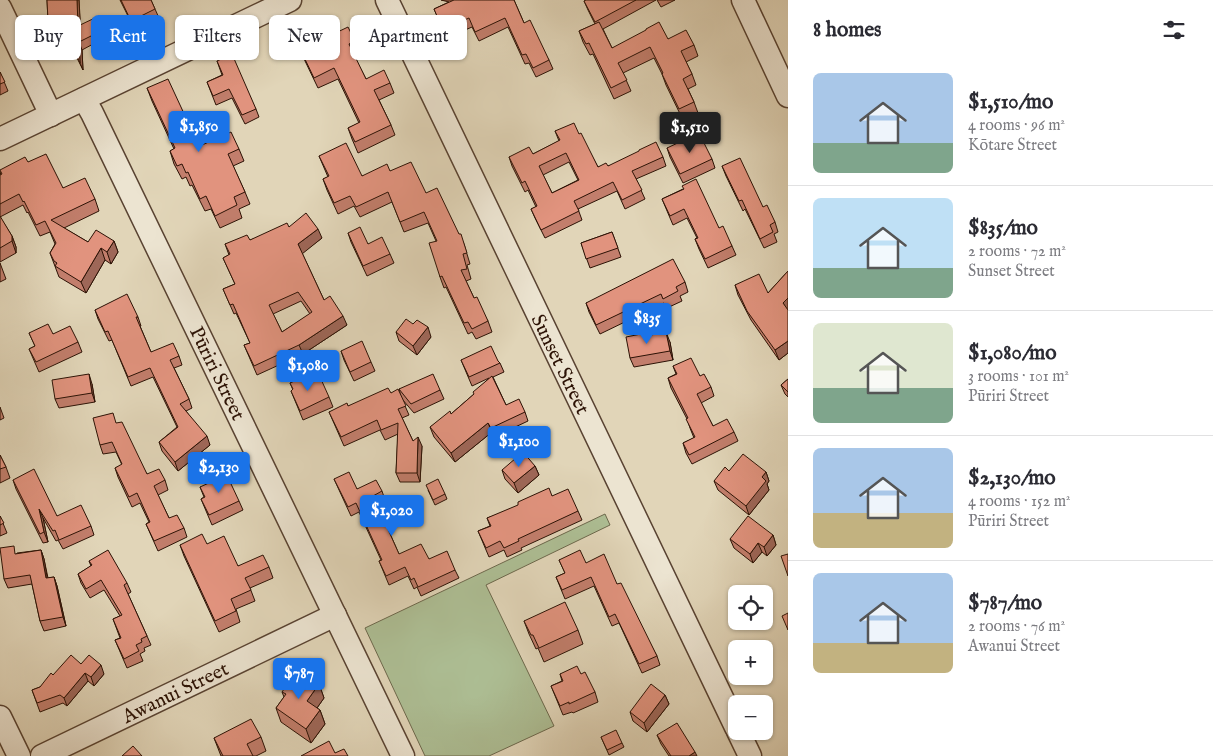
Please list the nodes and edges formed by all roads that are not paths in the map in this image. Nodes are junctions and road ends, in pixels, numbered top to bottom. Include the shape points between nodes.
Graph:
1 (290, 0) edge
2 (387, 0) edge
3 (743, 0) edge
4 (0, 8) edge
5 (788, 96) edge
6 (84, 99) junction
7 (51, 114) junction
8 (0, 139) edge
9 (335, 615) junction
10 (728, 710) edge
11 (0, 717) edge
12 (742, 740) edge
13 (19, 756) edge
14 (42, 756) edge
15 (403, 756) edge
16 (750, 756) edge

1 - 6 street
2 - 10 street, Sunset Street
3 - 5 street
4 - 7 street
6 - 7 street
6 - 9 street, Pūriri Street
7 - 8 street
9 - 14 street, Awanui Street
9 - 15 street, Pūriri Street
11 - 13 street
12 - 16 street

